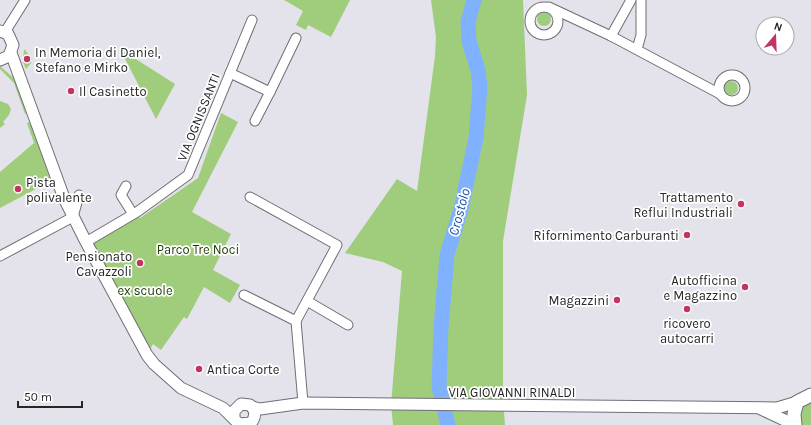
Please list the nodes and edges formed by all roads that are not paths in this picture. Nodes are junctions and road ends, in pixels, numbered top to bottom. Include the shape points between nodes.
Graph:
1 (25, 0) edge
2 (631, 0) edge
3 (641, 0) edge
4 (549, 7) junction
5 (572, 17) junction
6 (252, 20) dead end
7 (557, 25) junction
8 (2, 32) edge
9 (611, 36) junction
10 (296, 38) dead end
11 (637, 49) junction
12 (5, 58) edge
13 (230, 73) junction
14 (719, 84) junction
15 (705, 86) junction
16 (270, 92) junction
17 (720, 94) junction
18 (255, 121) dead end
19 (126, 186) dead end
20 (79, 195) dead end
21 (250, 197) dead end
22 (133, 214) junction
23 (73, 217) junction
24 (86, 242) junction
25 (0, 256) edge
26 (244, 295) dead end
27 (307, 301) junction
28 (296, 321) junction
29 (348, 325) dead end
30 (811, 395) edge
31 (212, 402) junction
32 (798, 402) junction
33 (302, 403) junction
34 (238, 405) junction
35 (755, 406) junction
36 (252, 407) junction
37 (270, 408) junction
38 (245, 422) edge
39 (795, 425) edge

1 - 8 street
2 - 9 street
3 - 11 street via 641,31
4 - 5 street
4 - 7 street via 556,12
4 - 7 street via 535,9 530,17 531,27 538,33 547,34
5 - 7 street
5 - 9 street
6 - 13 street, VIA OGNISSANTI
8 - 12 street via 12,41
9 - 11 street
10 - 16 street
11 - 15 street
12 - 23 street via 21,76 58,184
13 - 16 street, VIA OGNISSANTI
13 - 22 street, VIA OGNISSANTI via 188,175
14 - 15 street
14 - 17 street
14 - 17 street via 725,77 733,76 741,80 745,88 742,96 735,101 726,100
15 - 17 street
16 - 18 street
19 - 22 street via 121,195
20 - 23 street
21 - 27 street via 337,246
22 - 24 street, VIA OGNISSANTI
23 - 24 street
23 - 25 street
24 - 31 street via 154,364 181,388
26 - 28 street
27 - 28 street
27 - 29 street
28 - 33 street
30 - 32 main road
31 - 34 street
31 - 38 street
32 - 35 street, VIA GIOVANNI RINALDI via 777,408
32 - 39 main road via 794,414
33 - 35 street, VIA GIOVANNI RINALDI via 413,406
33 - 37 street, VIA GIOVANNI RINALDI
34 - 36 street via 244,403
34 - 38 street via 234,411
35 - 39 street, VIA GIOVANNI RINALDI
36 - 37 street
36 - 38 street via 255,414
37 - 38 street

